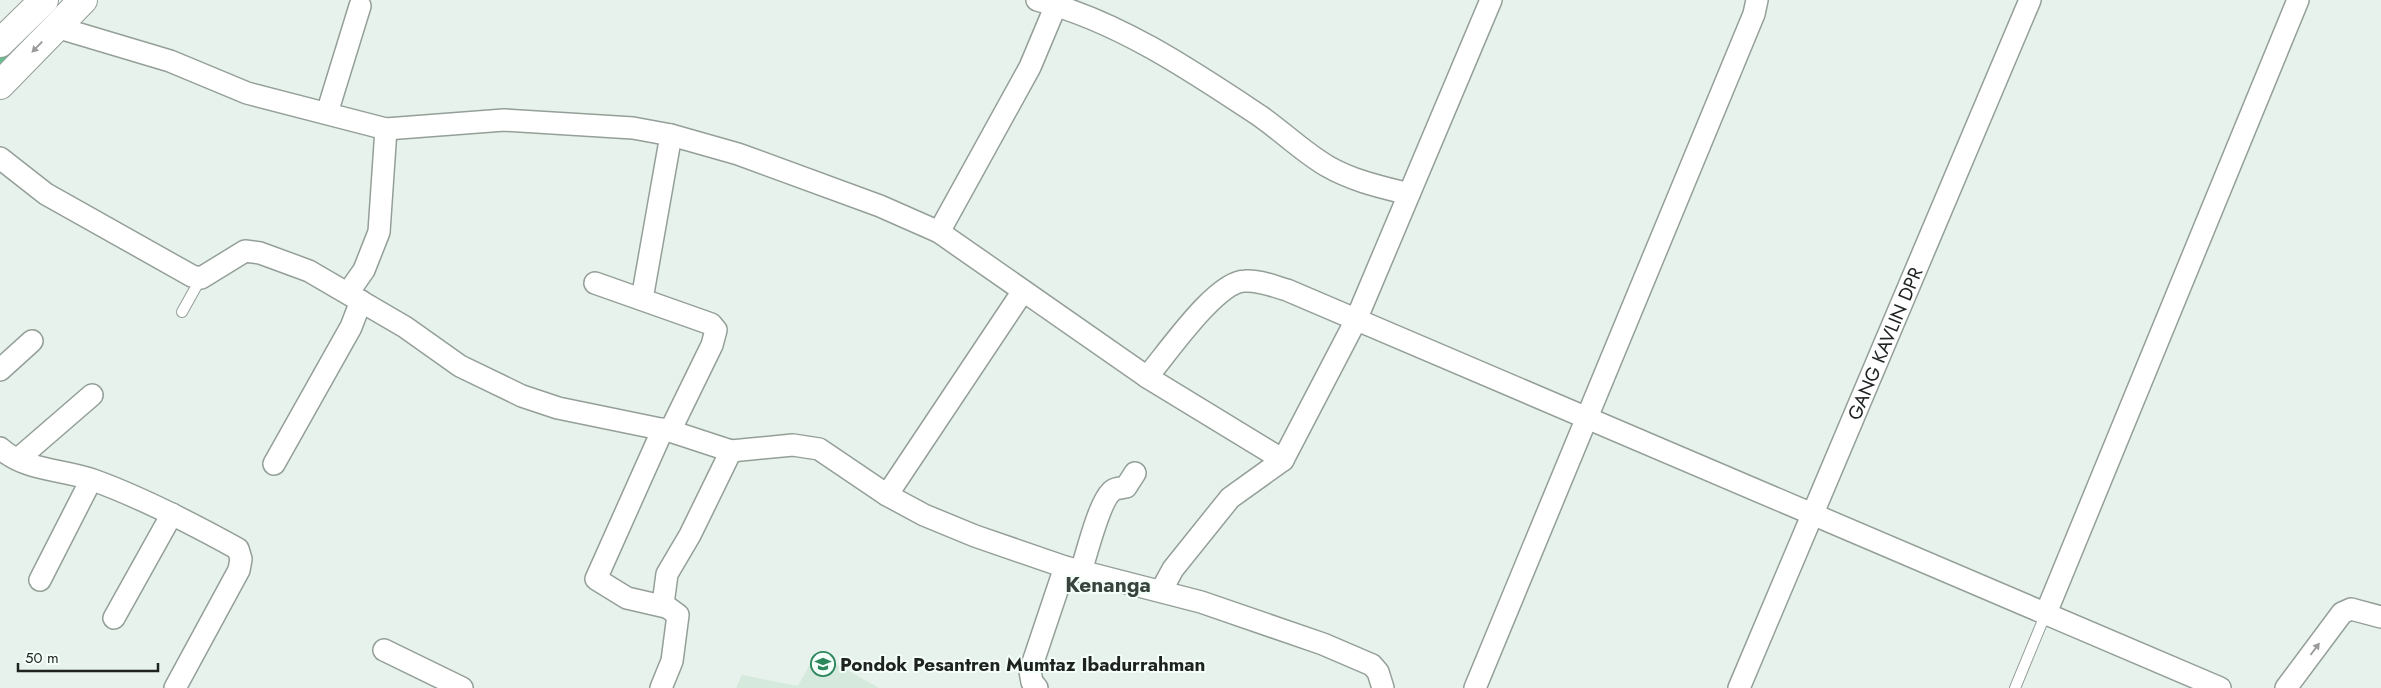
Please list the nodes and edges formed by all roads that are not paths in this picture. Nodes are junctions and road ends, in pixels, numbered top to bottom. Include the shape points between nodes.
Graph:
1 (44, 0) edge
2 (83, 0) edge
3 (1491, 0) edge
4 (1757, 0) edge
5 (2030, 0) edge
6 (2298, 0) edge
7 (1046, 2) edge
8 (360, 6) dead end
9 (56, 27) junction
10 (0, 43) edge
11 (0, 85) edge
12 (327, 113) junction
13 (386, 129) junction
14 (671, 135) junction
15 (0, 158) edge
16 (1409, 194) junction
17 (939, 232) junction
18 (201, 278) junction
19 (595, 283) dead end
20 (1024, 291) junction
21 (355, 297) junction
22 (642, 299) junction
23 (182, 312) dead end
24 (1356, 320) junction
25 (32, 341) dead end
26 (0, 370) edge
27 (1148, 377) junction
28 (92, 395) dead end
29 (1585, 417) junction
30 (667, 430) junction
31 (0, 448) edge
32 (731, 451) junction
33 (18, 459) junction
34 (1283, 460) junction
35 (274, 464) dead end
36 (1135, 473) dead end
37 (91, 480) junction
38 (887, 495) junction
39 (1812, 513) junction
40 (172, 514) junction
41 (1073, 569) junction
42 (40, 580) dead end
43 (1161, 591) junction
44 (666, 607) junction
45 (2046, 613) junction
46 (2381, 617) edge
47 (114, 618) dead end
48 (384, 650) dead end
49 (176, 688) edge
50 (462, 688) edge
51 (661, 688) edge
52 (1037, 688) edge
53 (1383, 688) edge
54 (1475, 688) edge
55 (1739, 688) edge
56 (2015, 688) edge
57 (2220, 688) edge
58 (2286, 688) edge

1 - 10 street
2 - 9 street
3 - 16 street
4 - 29 street via 1754,14
5 - 39 street, GANG KAVLIN DPR
6 - 45 street
7 - 16 street via 1121,31 1205,79 1328,166 1362,182
7 - 17 street via 1030,67
8 - 12 street
9 -> 11 street
9 - 12 street via 170,61 247,93
12 - 13 street
13 - 14 street via 504,120 633,128
13 - 21 street via 379,232
14 - 17 street via 738,154 880,206
14 - 22 street
15 - 18 street via 46,194 182,272
16 - 24 street
17 - 20 street
18 - 21 street via 245,251 260,253 309,271
18 - 23 lane
19 - 22 street
20 - 27 street
20 - 38 street
21 - 30 street via 460,366 522,396 558,408
21 - 35 street via 351,327
22 - 30 street via 711,324 716,330 712,345
24 - 27 street via 1287,290 1243,280 1208,302
24 - 29 street
24 - 34 street
25 - 26 street
27 - 34 street
28 - 33 street
29 - 39 street
29 - 54 street
30 - 32 street
30 - 44 street via 596,579 627,598
31 - 33 street
32 - 38 street via 793,445 819,448
32 - 44 street via 667,574 663,599
33 - 37 street via 31,466
34 - 43 street via 1230,498 1173,570
36 - 41 street via 1126,487 1109,494
37 - 40 street
37 - 42 street
38 - 41 street via 975,536
39 - 45 street
39 - 55 street, GANG KAVLIN DPR
40 - 47 street
40 - 49 street via 238,549 241,559 239,570
41 - 43 street
41 - 52 street via 1030,671
43 - 53 street via 1201,602 1362,660 1378,672
44 - 51 street via 678,615 672,661
45 - 56 lane
45 - 57 street
58 -> 46 street via 2342,613 2350,609
48 - 50 street

